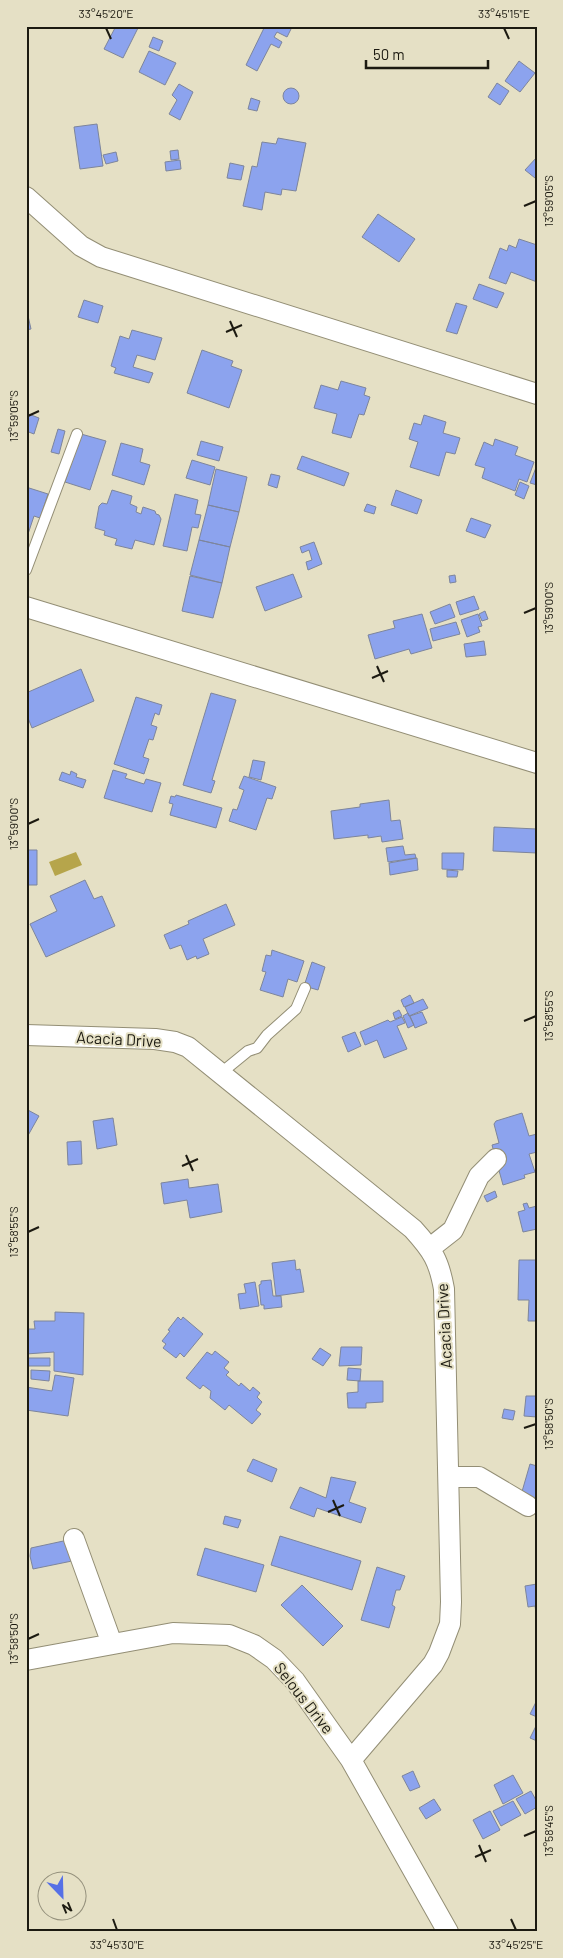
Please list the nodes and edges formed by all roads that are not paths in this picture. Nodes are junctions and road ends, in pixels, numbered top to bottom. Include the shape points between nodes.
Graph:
1 (26, 197) edge
2 (537, 394) edge
3 (77, 434) dead end
4 (26, 570) edge
5 (26, 607) edge
6 (537, 762) edge
7 (305, 988) dead end
8 (26, 1035) edge
9 (221, 1073) junction
10 (496, 1159) dead end
11 (430, 1248) junction
12 (449, 1477) junction
13 (528, 1506) dead end
14 (74, 1539) dead end
15 (112, 1644) junction
16 (26, 1660) edge
17 (351, 1760) junction
18 (448, 1932) edge

1 - 2 street via 81,246 101,257
3 - 4 lane
5 - 6 street
7 - 9 lane via 296,1009 257,1048 248,1051
8 - 9 street, Acacia Drive via 175,1042 188,1047
9 - 11 street, Acacia Drive via 413,1230
10 - 11 street via 479,1176 453,1230
11 - 12 street, Acacia Drive via 440,1268 444,1290
12 - 13 street via 479,1477
12 - 17 street, Acacia Drive via 450,1624 439,1653 427,1672
14 - 15 street
15 - 16 street, Selous Drive
15 - 17 street, Selous Drive via 174,1634 229,1635 254,1645 274,1659 294,1681
17 - 18 street, Selous Drive

